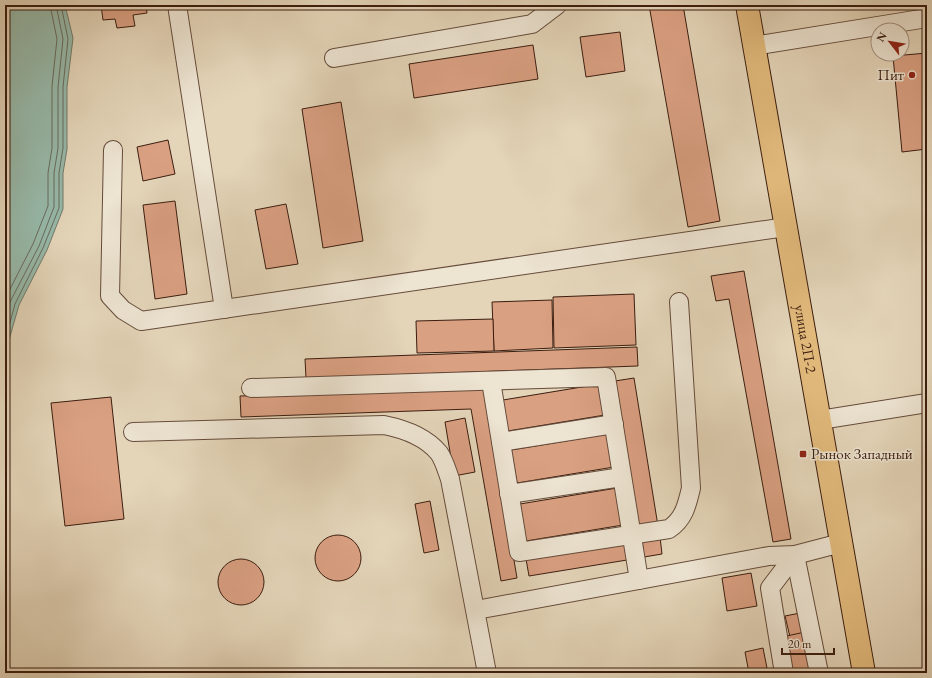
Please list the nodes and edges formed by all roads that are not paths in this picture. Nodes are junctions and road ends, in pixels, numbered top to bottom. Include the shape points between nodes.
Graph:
1 (177, 5) edge
2 (557, 5) edge
3 (747, 5) edge
4 (927, 18) edge
5 (754, 46) junction
6 (334, 58) dead end
7 (113, 150) dead end
8 (786, 227) junction
9 (679, 302) dead end
10 (224, 309) junction
11 (491, 380) junction
12 (252, 388) dead end
13 (927, 403) edge
14 (820, 420) junction
15 (614, 424) junction
16 (132, 432) dead end
17 (501, 442) junction
18 (622, 477) junction
19 (509, 494) junction
20 (632, 535) junction
21 (841, 543) junction
22 (795, 555) junction
23 (639, 580) junction
24 (476, 610) junction
25 (487, 673) edge
26 (784, 673) edge
27 (819, 673) edge
28 (864, 673) edge

1 - 10 lane
2 - 6 lane via 532,24
3 - 5 main road, улица 2П-2
4 - 5 lane
5 - 8 main road, улица 2П-2
7 - 10 lane via 110,296 123,310 141,321
8 - 10 lane
8 - 14 main road, улица 2П-2
9 - 20 lane via 691,488 686,509 678,523 669,530
11 - 12 lane
11 - 15 lane via 606,377
11 - 17 lane
13 - 14 lane
14 - 21 main road, улица 2П-2
15 - 17 lane
15 - 18 lane
16 - 24 lane via 384,425 403,428 423,439 439,454 450,479
17 - 19 lane
18 - 19 lane
18 - 20 lane
19 - 20 lane via 519,552
20 - 23 lane
21 - 22 lane
21 - 28 main road, улица 2П-2
22 - 23 lane via 769,556
22 - 26 lane via 770,588
22 - 27 lane
23 - 24 lane
24 - 25 lane

